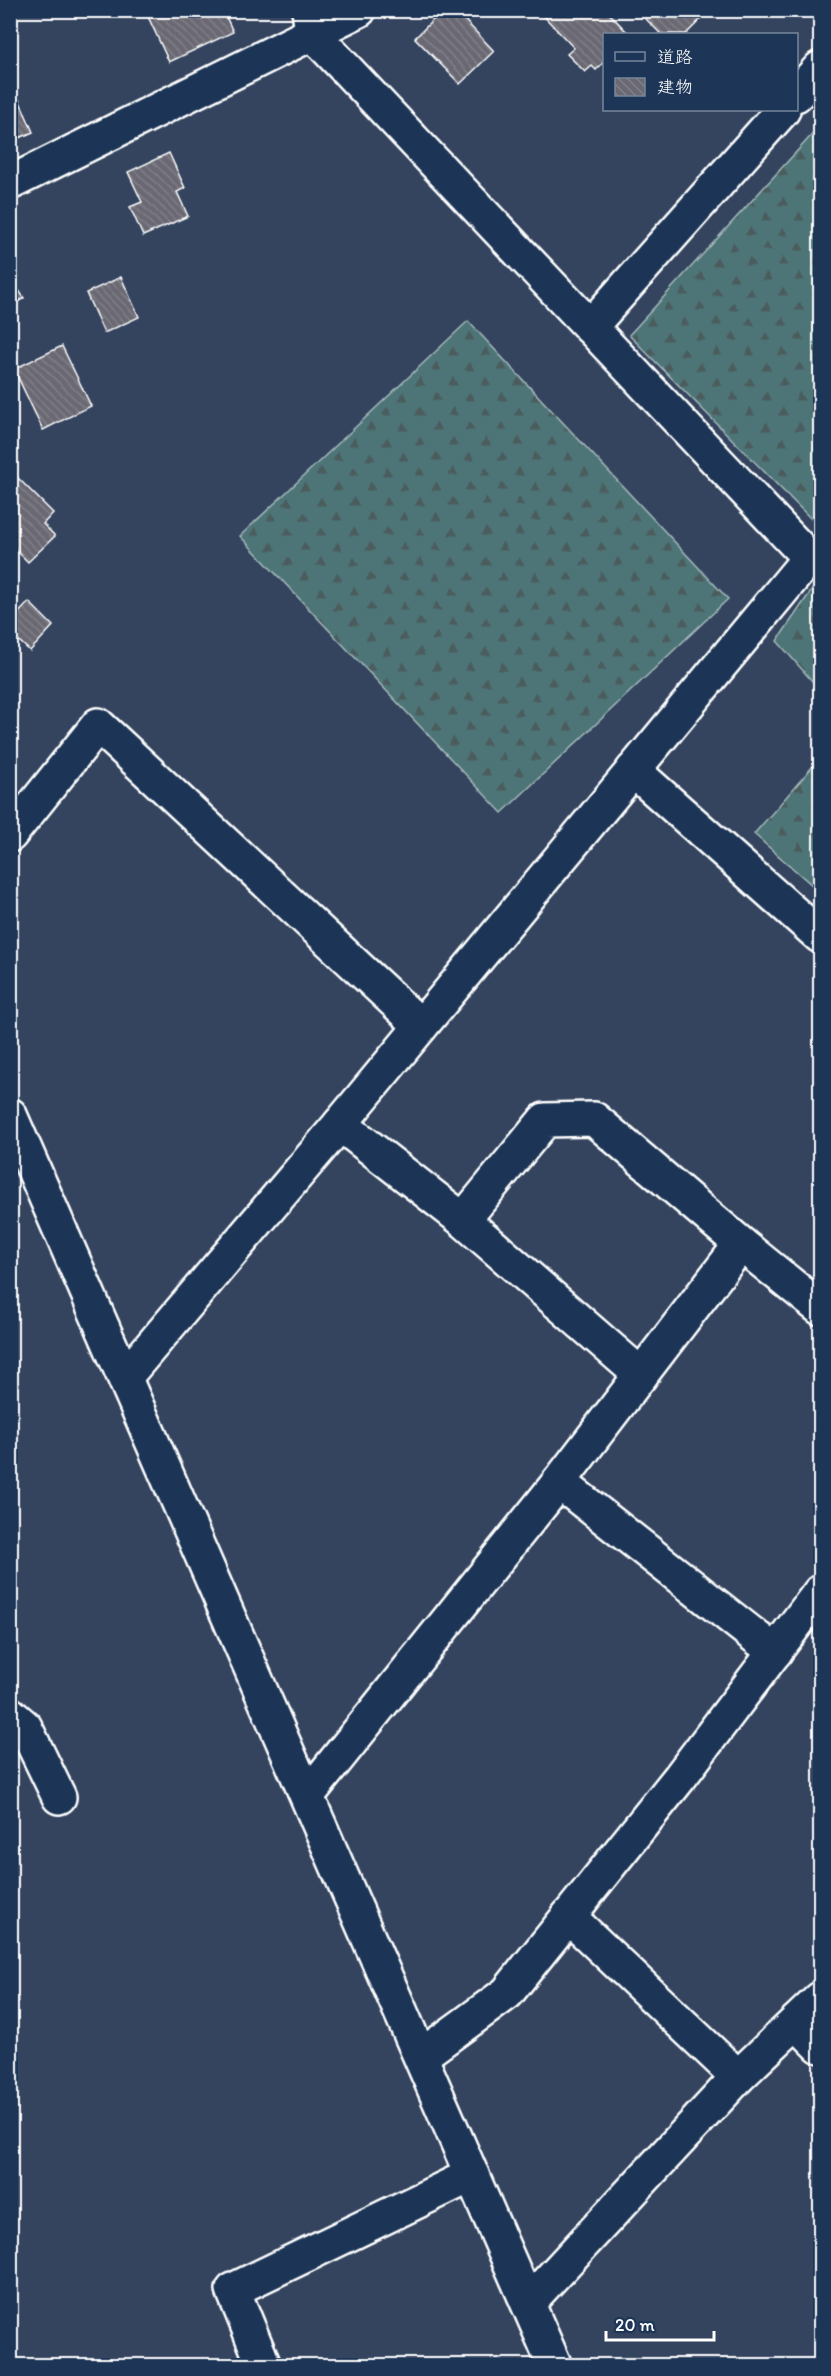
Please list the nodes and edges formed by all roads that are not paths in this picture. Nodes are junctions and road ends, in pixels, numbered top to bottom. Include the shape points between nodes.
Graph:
1 (359, 10) edge
2 (310, 22) edge
3 (820, 68) edge
4 (798, 93) edge
5 (782, 111) edge
6 (10, 183) edge
7 (591, 327) junction
8 (633, 770) junction
9 (10, 835) edge
10 (820, 936) edge
11 (421, 1026) junction
12 (10, 1115) edge
13 (340, 1124) junction
14 (463, 1220) junction
15 (741, 1244) junction
16 (820, 1308) edge
17 (641, 1375) junction
18 (125, 1377) junction
19 (559, 1482) junction
20 (820, 1592) edge
21 (775, 1652) junction
22 (10, 1714) edge
23 (308, 1795) junction
24 (59, 1797) dead end
25 (568, 1916) junction
26 (820, 1999) edge
27 (796, 2022) junction
28 (820, 2046) edge
29 (421, 2056) junction
30 (738, 2077) junction
31 (472, 2175) junction
32 (528, 2303) junction
33 (264, 2366) edge
34 (555, 2366) edge

1 - 2 street
2 - 6 street
2 - 7 street
3 - 4 street
5 - 7 street
7 - 8 street via 809,558
8 - 10 street
8 - 11 street
9 - 11 street via 98,725
11 - 13 street
12 - 18 street
13 - 14 street
13 - 18 street
14 - 15 street via 545,1120 594,1119
14 - 17 street
15 - 16 street
15 - 17 street
17 - 19 street
18 - 23 street
19 - 21 street
19 - 23 street
20 - 21 street
21 - 25 street
22 - 24 street via 25,1727
23 - 29 street
25 - 29 street via 507,1993
25 - 30 street
26 - 27 street
27 - 28 street
27 - 30 street
29 - 31 street
30 - 32 street
31 - 32 street
31 - 33 street via 232,2290
32 - 34 street

